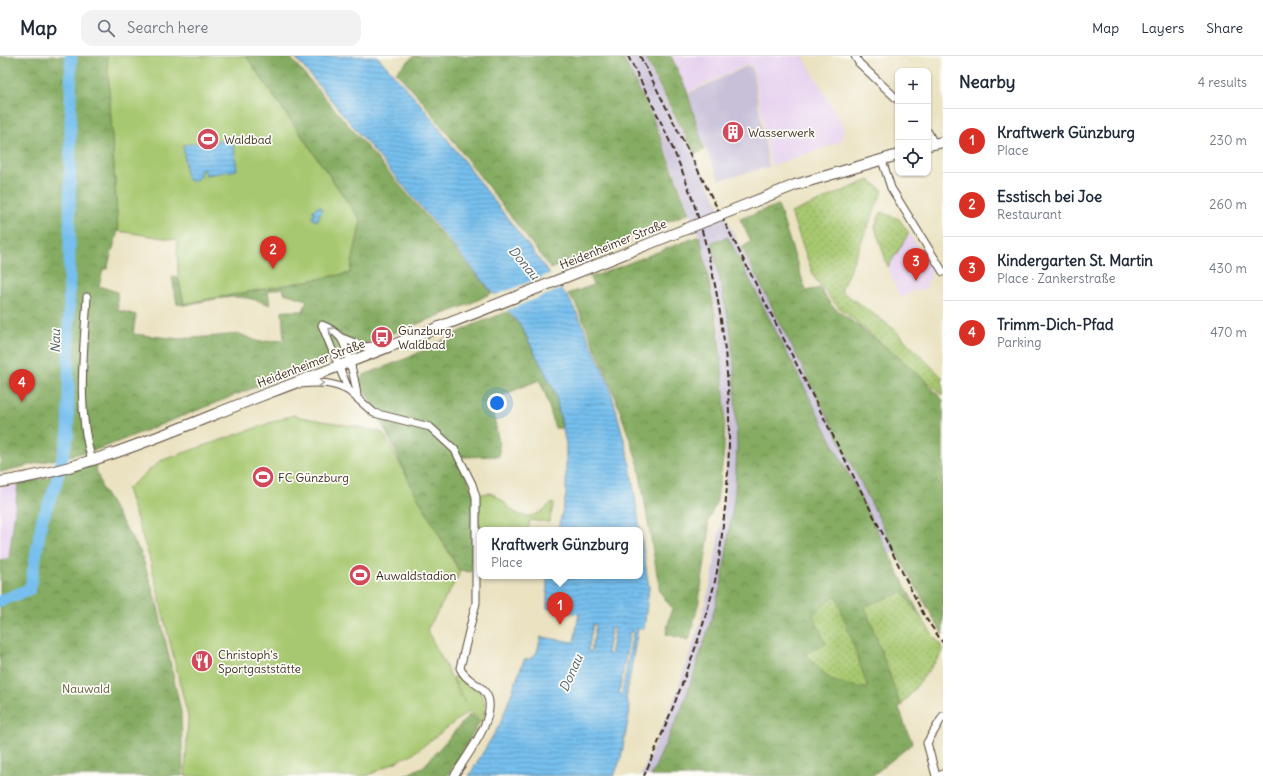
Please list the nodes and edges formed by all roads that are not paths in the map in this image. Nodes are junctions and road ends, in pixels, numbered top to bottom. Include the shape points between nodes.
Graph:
1 (855, 56) edge
2 (895, 97) edge
3 (895, 156) edge
4 (882, 160) junction
5 (943, 272) edge
6 (87, 297) dead end
7 (342, 338) junction
8 (399, 342) junction
9 (344, 364) junction
10 (292, 384) junction
11 (349, 391) junction
12 (357, 398) junction
13 (92, 461) junction
14 (0, 482) edge
15 (943, 716) edge
16 (943, 774) edge
17 (454, 776) edge
18 (936, 776) edge
19 (939, 776) edge

1 - 2 street via 859,63
3 - 4 main road, Heidenheimer Straße
4 - 5 street via 891,188
4 - 8 main road, Heidenheimer Straße, bridge via 796,185
6 - 13 street via 82,397
7 - 8 street via 365,347
7 - 9 street
7 -> 9 street via 332,328 322,325
8 - 9 main road, Heidenheimer Straße
9 - 10 main road, Heidenheimer Straße
9 - 11 street
9 - 12 street via 357,389
10 -> 11 street via 321,382 339,385
10 - 13 main road, Heidenheimer Straße
11 - 12 street
12 - 17 street via 374,413 430,427 455,450 475,492 476,603 460,668 463,676 485,691 490,702 488,717
13 - 14 main road, Heidenheimer Straße
15 - 18 street via 927,743
16 - 19 street

